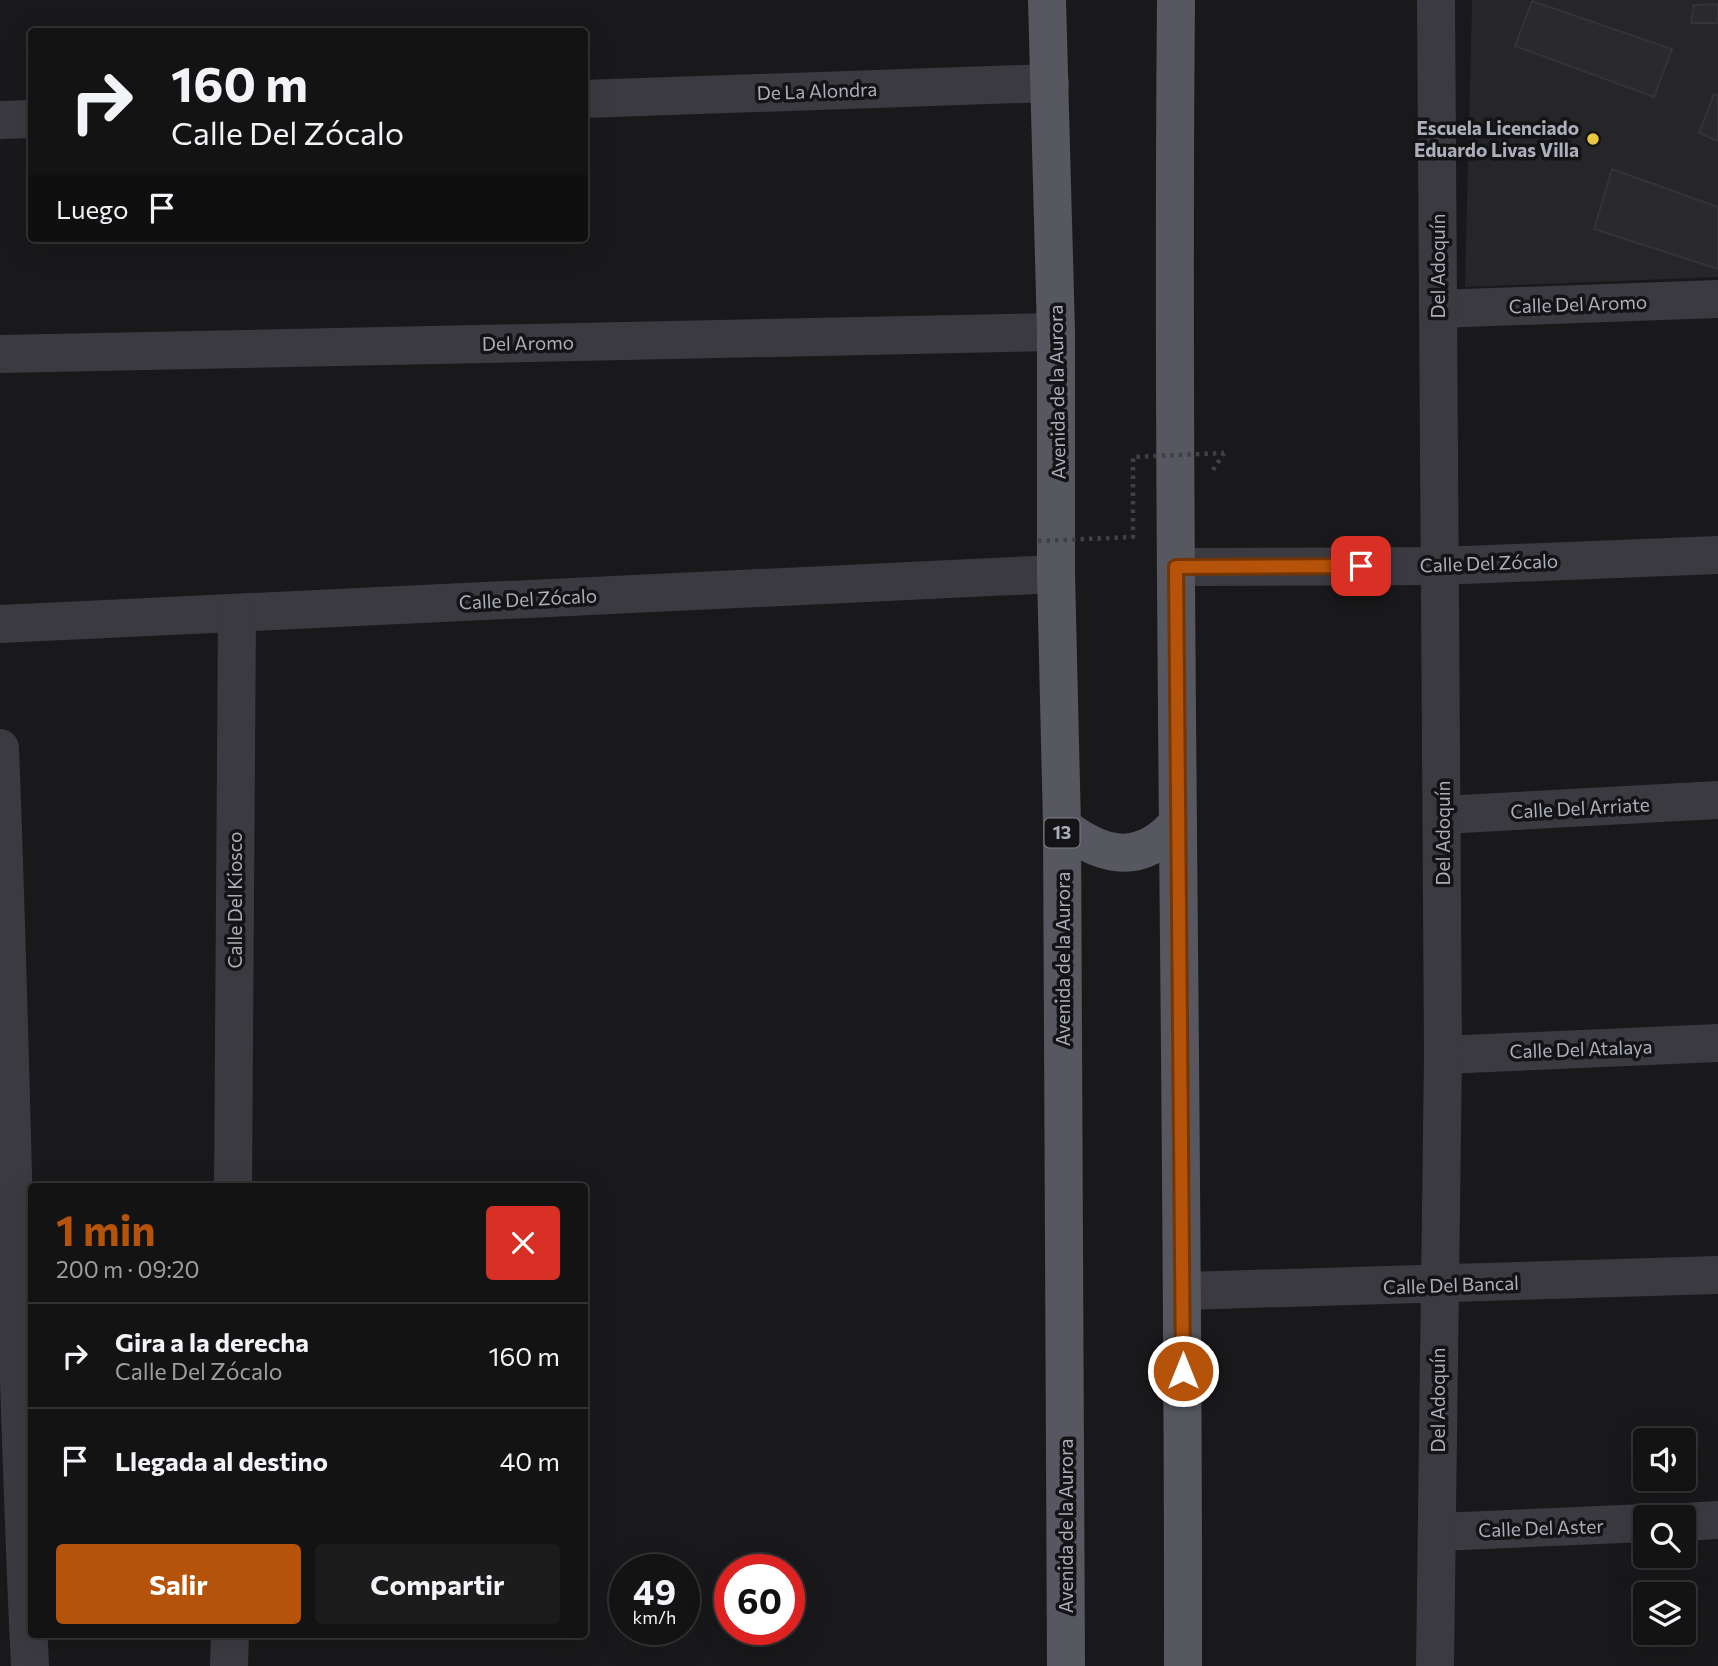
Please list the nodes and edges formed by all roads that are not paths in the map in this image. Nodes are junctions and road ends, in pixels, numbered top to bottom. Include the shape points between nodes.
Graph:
1 (1047, 0) edge
2 (1177, 0) edge
3 (1436, 0) edge
4 (1050, 83) junction
5 (588, 99) edge
6 (28, 118) edge
7 (0, 120) edge
8 (1718, 299) edge
9 (1438, 309) junction
10 (1056, 332) junction
11 (0, 354) edge
12 (1718, 555) edge
13 (1440, 566) junction
14 (1176, 567) junction
15 (1056, 574) junction
16 (237, 613) junction
17 (0, 624) edge
18 (0, 748) edge
19 (1, 787) edge
20 (1718, 800) edge
21 (1443, 815) junction
22 (1178, 823) junction
23 (1062, 826) junction
24 (5, 1019) edge
25 (1718, 1043) edge
26 (1443, 1055) junction
27 (233, 1183) edge
28 (16, 1250) edge
29 (1718, 1275) edge
30 (1439, 1286) junction
31 (1184, 1291) junction
32 (11, 1490) edge
33 (1718, 1521) edge
34 (1696, 1522) edge
35 (1633, 1524) edge
36 (1438, 1532) junction
37 (230, 1638) edge
38 (30, 1666) edge
39 (229, 1666) edge
40 (1066, 1666) edge
41 (1183, 1666) edge
42 (1435, 1666) edge

1 - 4 main road, Avenida de la Aurora / 13
2 - 14 main road
3 - 9 street, Del Adoquín
4 - 5 street, De La Alondra
4 - 10 main road, Avenida de la Aurora / 13
6 - 7 street
8 - 9 street, Calle Del Aromo
9 - 13 street, Del Adoquín
10 - 11 street, Del Aromo
10 - 15 main road, Avenida de la Aurora / 13
12 - 13 street, Calle Del Zócalo
13 - 14 street, Calle Del Zócalo
13 - 21 street, Del Adoquín
14 - 22 main road
15 - 16 street, Calle Del Zócalo
15 - 23 main road, Avenida de la Aurora / 13
16 - 17 street, Calle Del Zócalo
16 - 27 street, Calle Del Kiosco
18 - 19 street
19 - 24 street
20 - 21 street, Calle Del Arriate
21 - 26 street, Del Adoquín
22 - 23 main road via 1162,842 1145,851 1118,853 1086,844
22 - 31 main road
23 - 40 main road, Avenida de la Aurora / 13
24 - 28 street
25 - 26 street, Calle Del Atalaya
26 - 30 street, Del Adoquín
28 - 32 street
29 - 30 street, Calle Del Bancal
30 - 31 street, Calle Del Bancal
30 - 36 street, Del Adoquín
31 - 41 main road
32 - 38 street
33 - 34 street
35 - 36 street, Calle Del Aster
36 - 42 street, Del Adoquín
37 - 39 street

